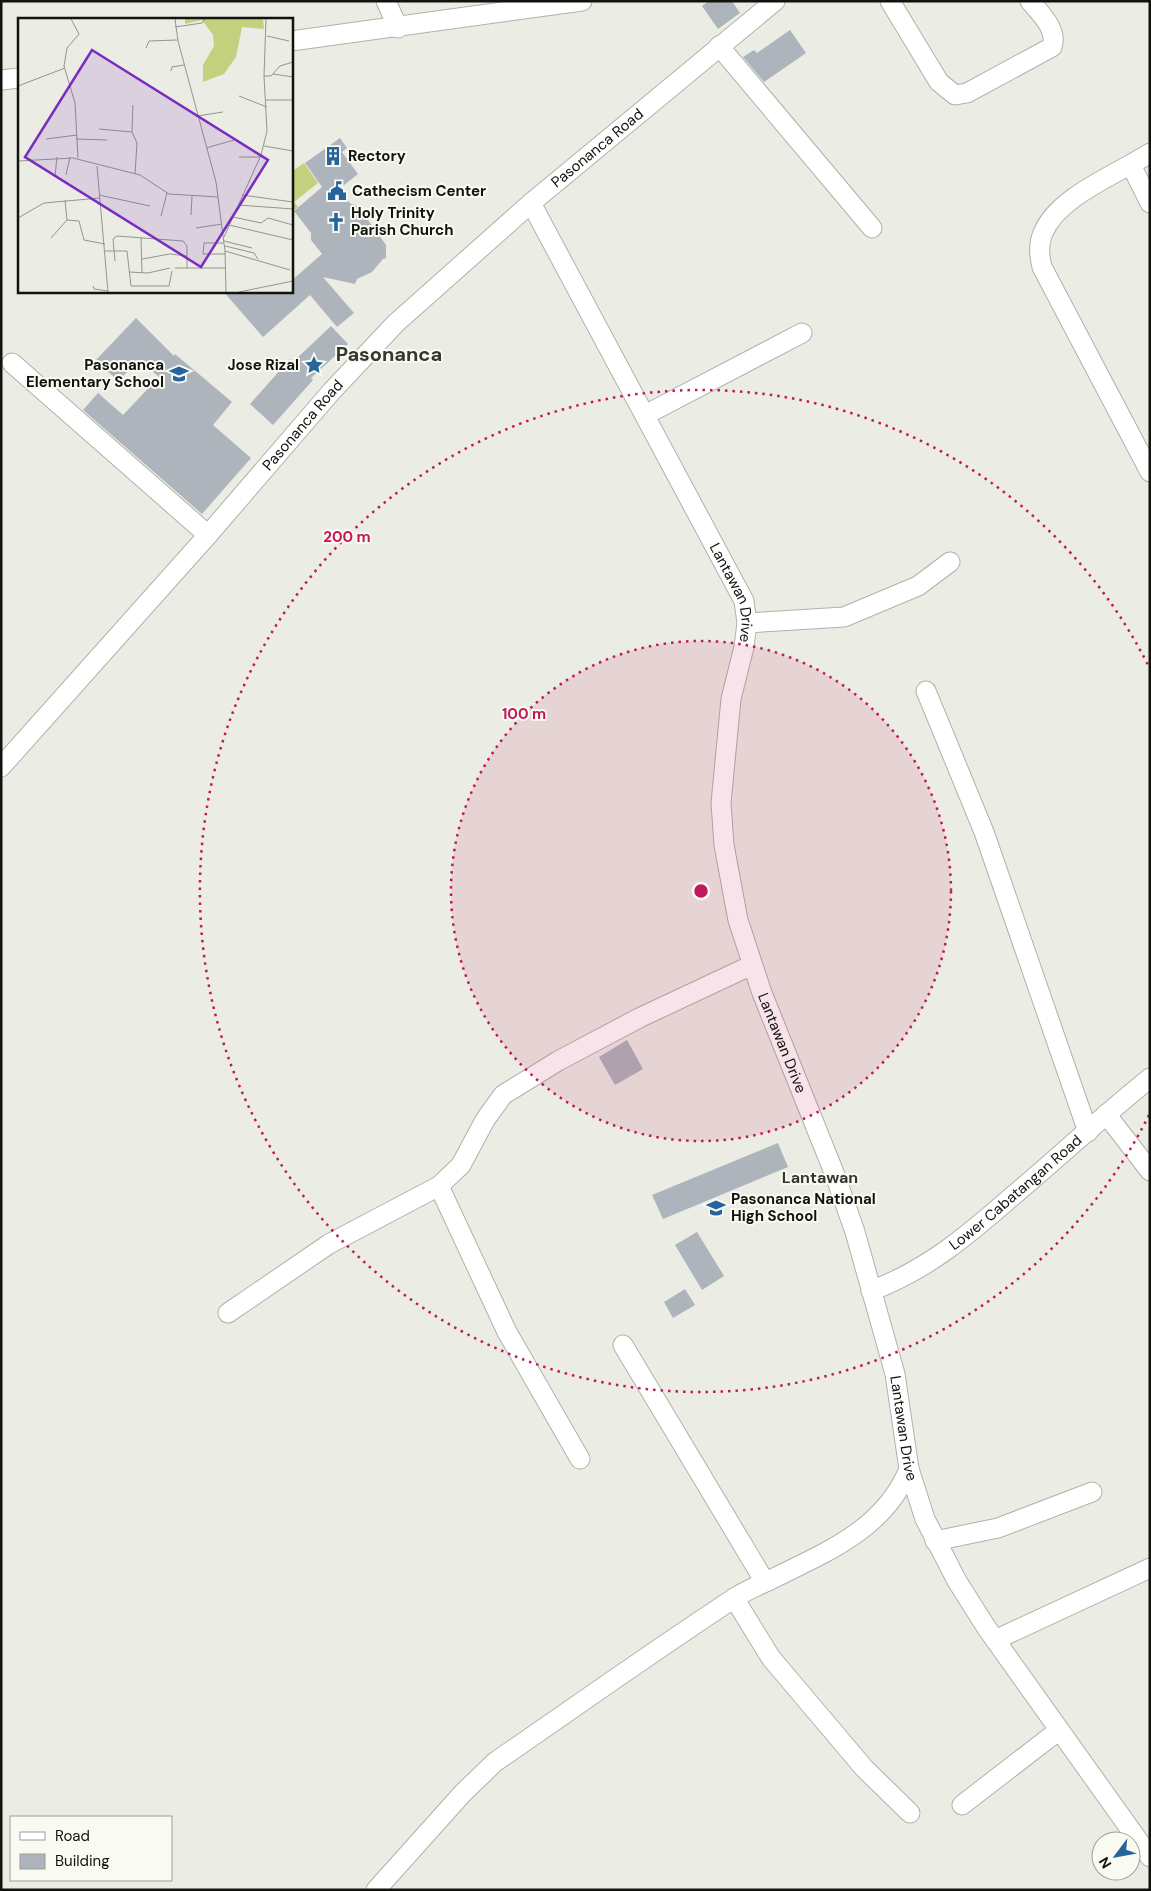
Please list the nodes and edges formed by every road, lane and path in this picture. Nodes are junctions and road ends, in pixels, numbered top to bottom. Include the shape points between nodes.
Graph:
1 (386, 1) edge
2 (582, 1) edge
3 (775, 1) edge
4 (890, 1) edge
5 (1030, 1) edge
6 (494, 6) edge
7 (398, 28) junction
8 (292, 41) edge
9 (719, 46) junction
10 (1150, 153) edge
11 (1131, 165) junction
12 (531, 203) junction
13 (1150, 203) edge
14 (872, 228) dead end
15 (802, 333) dead end
16 (12, 363) dead end
17 (644, 415) junction
18 (1150, 472) edge
19 (208, 535) junction
20 (950, 562) dead end
21 (747, 623) junction
22 (926, 691) dead end
23 (2, 765) edge
24 (752, 965) junction
25 (1150, 1078) edge
26 (1106, 1114) junction
27 (1088, 1132) junction
28 (1150, 1171) edge
29 (439, 1186) junction
30 (872, 1291) junction
31 (228, 1313) dead end
32 (624, 1345) dead end
33 (580, 1459) dead end
34 (909, 1469) junction
35 (1092, 1492) dead end
36 (935, 1541) junction
37 (1150, 1568) edge
38 (765, 1582) junction
39 (734, 1598) junction
40 (995, 1640) junction
41 (1058, 1731) junction
42 (962, 1805) dead end
43 (910, 1813) dead end
44 (1150, 1857) edge
45 (376, 1890) edge

1 - 7 street
2 - 6 street
3 - 9 street, Pasonanca Road
4 - 5 street via 939,82 955,95 967,92 1052,47 1052,30
6 - 7 street
7 - 8 street
9 - 12 street, Pasonanca Road
9 - 14 street
10 - 11 street
11 - 13 street
11 - 18 street via 1081,193 1059,210 1043,232 1038,250 1042,267
12 - 17 street, Lantawan Drive
12 - 19 street, Pasonanca Road via 396,323 331,392
15 - 17 street
16 - 19 street
17 - 21 street, Lantawan Drive via 744,601
19 - 23 street, Pasonanca Road
20 - 21 street via 918,586 844,617
21 - 24 street, Lantawan Drive via 731,699 722,803 724,845 736,911
22 - 27 street via 993,858
24 - 29 street via 639,1018 558,1061 503,1096 485,1120 461,1165
24 - 30 street, Lantawan Drive via 835,1174
25 - 26 street, Lower Cabatangan Road
26 - 27 street, Lower Cabatangan Road
26 - 28 street
27 - 30 street, Lower Cabatangan Road via 941,1256 916,1272
29 - 31 street via 330,1244
29 - 33 street via 507,1332
30 - 34 street, Lantawan Drive via 895,1374
32 - 38 street
34 - 36 street, Lantawan Drive via 924,1519
34 - 38 street via 901,1489 874,1521 840,1545
35 - 36 street via 998,1528
36 - 40 street, Lantawan Drive
37 - 40 street
38 - 39 street
39 - 43 street via 771,1658 864,1768
39 - 45 street via 495,1762
40 - 41 street, Lantawan Drive
41 - 42 street
41 - 44 street, Lantawan Drive

